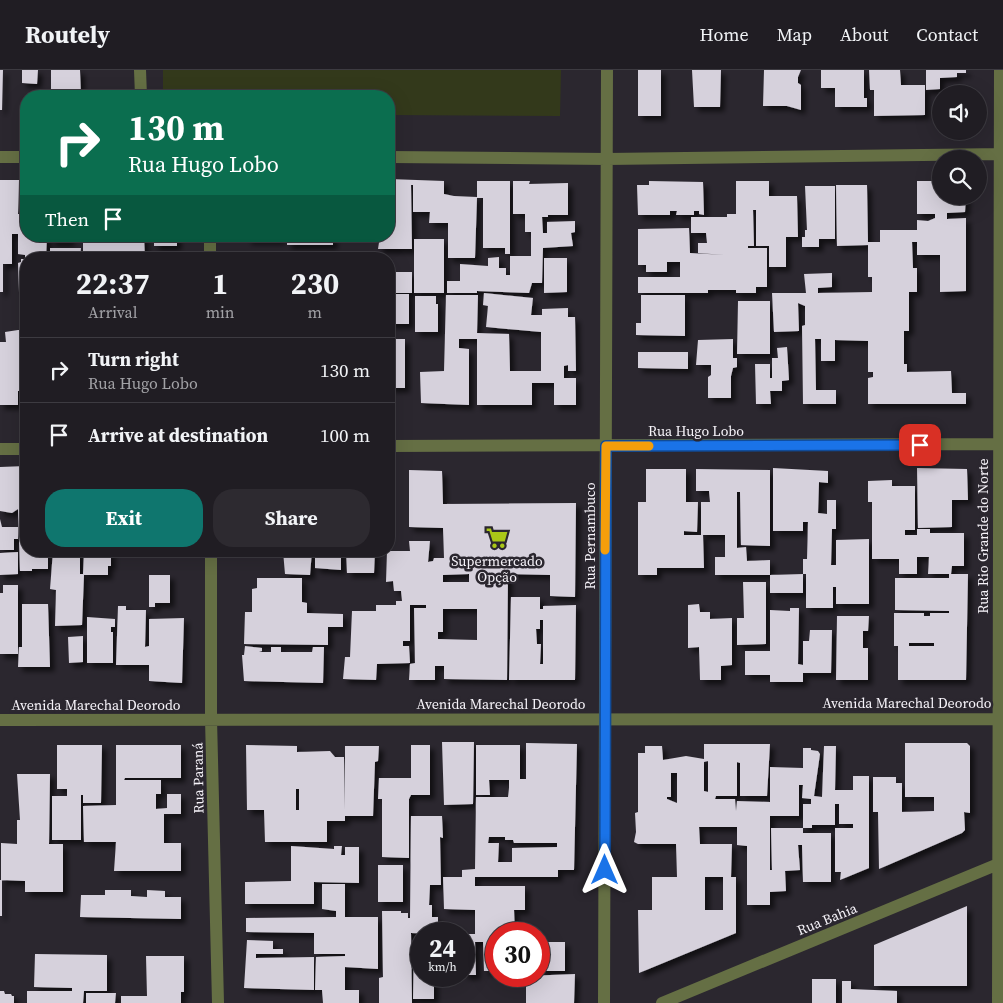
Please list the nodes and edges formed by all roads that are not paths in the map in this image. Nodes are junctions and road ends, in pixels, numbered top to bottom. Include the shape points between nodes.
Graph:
1 (140, 70) edge
2 (607, 70) edge
3 (1000, 70) edge
4 (141, 90) edge
5 (1001, 154) edge
6 (0, 157) edge
7 (20, 157) edge
8 (395, 157) edge
9 (607, 159) junction
10 (1000, 444) edge
11 (395, 446) edge
12 (606, 446) junction
13 (20, 449) edge
14 (0, 450) edge
15 (211, 557) edge
16 (605, 718) junction
17 (1000, 718) edge
18 (0, 720) edge
19 (211, 720) junction
20 (1000, 863) edge
21 (218, 1003) edge
22 (604, 1003) edge
23 (662, 1003) edge
24 (998, 1003) edge

1 - 4 street
2 - 9 street, Rua Pernambuco
3 - 5 street, Rua Rio Grande do Norte
5 - 9 street
5 - 10 street, Rua Rio Grande do Norte
6 - 7 street
8 - 9 street
9 - 12 street, Rua Pernambuco
10 - 12 street, Rua Hugo Lobo
10 - 17 street, Rua Rio Grande do Norte
11 - 12 street, Rua Hugo Lobo
12 - 16 street, Rua Pernambuco
13 - 14 street
15 - 19 street, Rua Paraná
16 - 17 street, Avenida Marechal Deorodo
16 - 19 street, Avenida Marechal Deorodo
16 - 22 street, Rua Pernambuco
17 - 20 street, Rua Rio Grande do Norte
18 - 19 street, Avenida Marechal Deorodo
19 - 21 street, Rua Paraná
20 - 23 street, Rua Bahia
20 - 24 street, Rua Rio Grande do Norte

